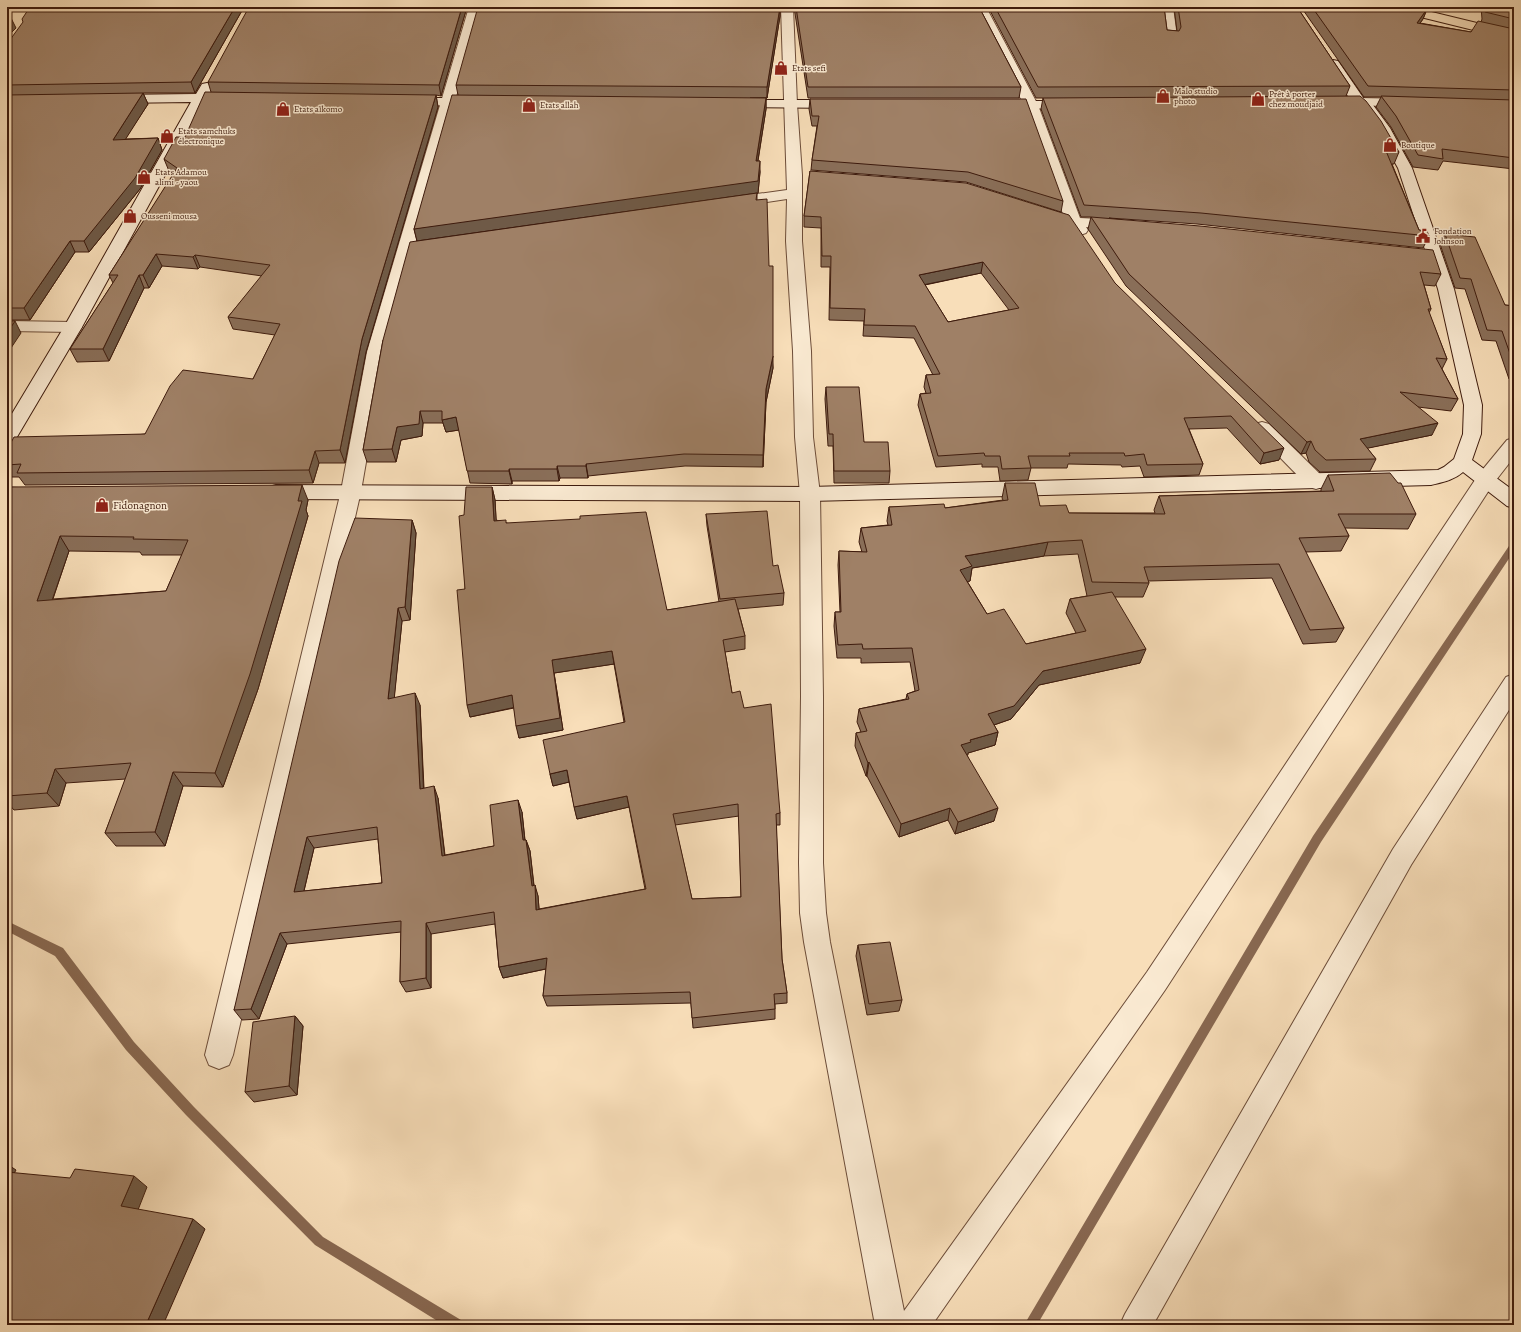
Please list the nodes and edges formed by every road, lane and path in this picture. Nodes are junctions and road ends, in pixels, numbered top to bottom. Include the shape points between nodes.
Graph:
1 (475, 7) edge
2 (787, 7) edge
3 (980, 7) edge
4 (1167, 7) edge
5 (1396, 7) edge
6 (1442, 7) edge
7 (1514, 24) edge
8 (1514, 36) edge
9 (1171, 37) edge
10 (1326, 54) edge
11 (212, 77) edge
12 (201, 98) junction
13 (100, 99) edge
14 (249, 99) edge
15 (392, 101) edge
16 (448, 102) junction
17 (495, 102) edge
18 (1343, 102) edge
19 (1359, 102) junction
20 (726, 104) edge
21 (790, 104) junction
22 (852, 104) edge
23 (1421, 104) edge
24 (985, 105) edge
25 (1032, 105) junction
26 (1087, 105) edge
27 (795, 175) junction
28 (810, 176) edge
29 (795, 193) junction
30 (717, 204) edge
31 (1029, 208) edge
32 (1074, 222) junction
33 (1135, 226) edge
34 (1091, 247) edge
35 (7, 326) edge
36 (72, 327) junction
37 (1249, 416) edge
38 (7, 438) edge
39 (1514, 444) edge
40 (1462, 462) junction
41 (1486, 479) junction
42 (1316, 482) junction
43 (351, 491) junction
44 (255, 492) edge
45 (810, 494) junction
46 (1514, 500) edge
47 (1514, 684) edge
48 (219, 1056) dead end
49 (891, 1325) edge
50 (913, 1325) edge
51 (1136, 1325) edge

1 - 16 street
2 - 21 street
3 - 25 street
4 - 9 street
5 - 8 main road
6 - 7 main road
10 - 19 street
11 - 12 street
12 - 13 street
12 - 14 street
12 - 36 street
15 - 16 street
16 - 17 street
16 - 43 street via 414,247 376,352
18 - 19 street
19 - 23 street
19 - 40 street via 1368,108 1381,126 1405,168 1427,256 1446,289 1473,405 1472,434
20 - 21 street
21 - 22 street
21 - 27 street
24 - 25 street
25 - 26 street
25 - 32 street
27 - 28 street
27 - 29 street
29 - 30 street
29 - 45 street via 794,241 802,351 804,437
31 - 32 street
32 - 33 street
32 - 34 street
35 - 36 street
36 - 38 street
37 - 42 street
39 - 41 street
40 - 41 street
40 - 42 street via 1451,472 1431,478
41 - 46 street
41 - 50 street via 1156,982
42 - 45 street
43 - 44 street
43 - 45 street
43 - 48 street
45 - 49 street via 813,914
47 - 51 street via 1402,857

